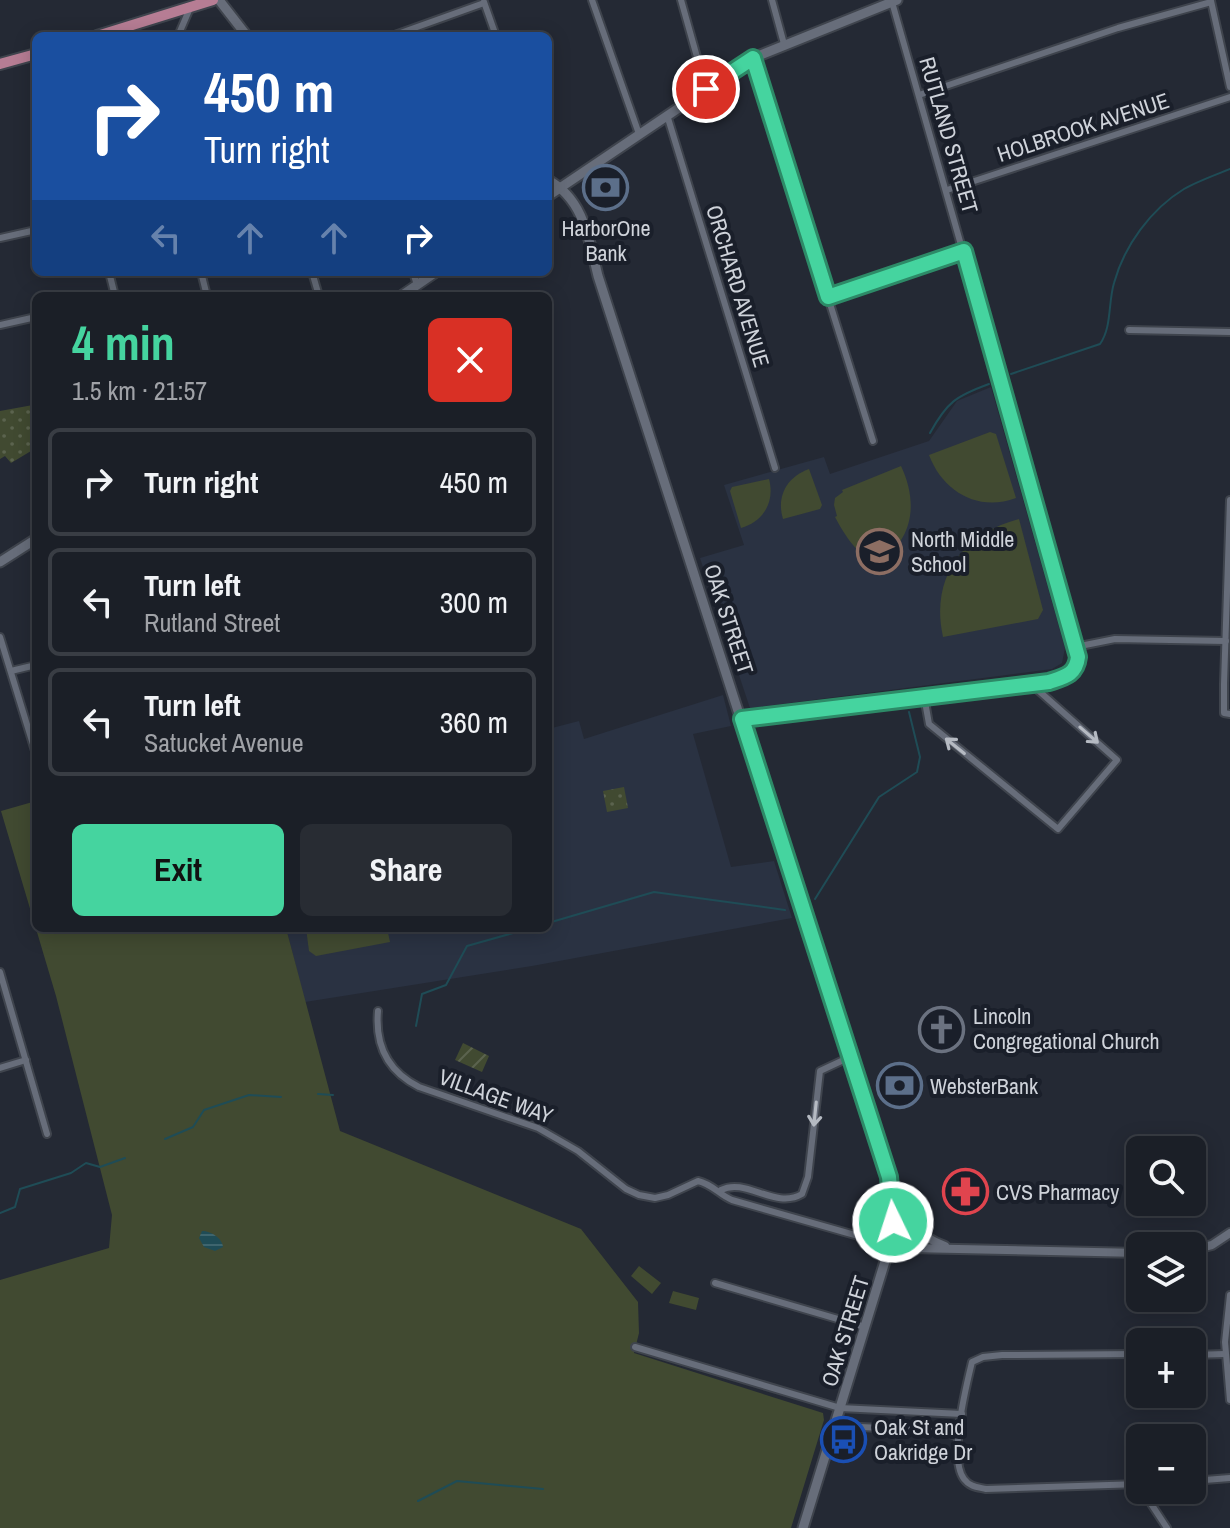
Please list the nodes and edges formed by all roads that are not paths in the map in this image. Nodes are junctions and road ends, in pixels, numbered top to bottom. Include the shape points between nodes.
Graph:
1 (216, 0) edge
2 (592, 0) edge
3 (681, 0) edge
4 (772, 0) edge
5 (894, 1) edge
6 (1211, 1) edge
7 (484, 2) edge
8 (186, 4) edge
9 (111, 32) edge
10 (179, 32) edge
11 (244, 32) edge
12 (403, 32) edge
13 (495, 32) edge
14 (784, 44) junction
15 (32, 55) edge
16 (753, 58) junction
17 (0, 64) edge
18 (1230, 87) edge
19 (706, 89) junction
20 (919, 95) junction
21 (1230, 97) edge
22 (667, 115) junction
23 (639, 134) junction
24 (552, 182) edge
25 (562, 188) junction
26 (947, 190) junction
27 (552, 194) edge
28 (32, 231) edge
29 (0, 238) edge
30 (964, 251) junction
31 (414, 276) edge
32 (430, 276) edge
33 (417, 285) junction
34 (407, 292) edge
35 (828, 297) junction
36 (32, 318) edge
37 (0, 325) edge
38 (1129, 330) dead end
39 (1230, 332) edge
40 (873, 441) dead end
41 (775, 468) dead end
42 (1230, 500) edge
43 (32, 542) edge
44 (0, 562) edge
45 (0, 637) edge
46 (1226, 641) junction
47 (1075, 647) junction
48 (32, 666) edge
49 (11, 671) junction
50 (1031, 684) junction
51 (924, 696) junction
52 (1230, 714) edge
53 (742, 719) junction
54 (32, 741) edge
55 (1, 977) edge
56 (378, 1011) dead end
57 (851, 1056) junction
58 (26, 1060) junction
59 (0, 1068) edge
60 (47, 1134) dead end
61 (721, 1190) junction
62 (892, 1191) junction
63 (1230, 1233) edge
64 (890, 1245) junction
65 (1206, 1246) edge
66 (953, 1249) junction
67 (1126, 1253) edge
68 (715, 1283) dead end
69 (1230, 1295) edge
70 (865, 1327) junction
71 (635, 1347) dead end
72 (1126, 1354) edge
73 (1225, 1354) junction
74 (1206, 1355) edge
75 (1230, 1400) edge
76 (840, 1408) junction
77 (962, 1414) junction
78 (835, 1426) junction
79 (959, 1436) junction
80 (1230, 1478) edge
81 (1206, 1480) edge
82 (1126, 1486) edge
83 (1152, 1504) edge
84 (803, 1528) edge
85 (1167, 1528) edge

1 - 8 main road
1 - 11 main road
2 - 23 street
3 - 19 street
4 - 14 street
5 - 14 main road
5 - 20 street, RUTLAND STREET
6 - 18 street
6 - 20 street
7 - 12 street
7 - 13 street
8 - 9 main road via 169,15
8 - 10 street
14 - 16 main road
15 - 17 main road
16 - 19 main road
16 - 35 street
19 - 22 main road
20 - 26 street, RUTLAND STREET
21 - 26 street, HOLBROOK AVENUE
22 - 23 main road
22 - 41 street, ORCHARD AVENUE
23 - 25 main road
24 - 25 main road
25 - 27 main road
25 - 53 main road, OAK STREET via 582,219
26 - 30 street, RUTLAND STREET
28 - 29 street
30 - 35 street
30 - 47 street, RUTLAND STREET
31 - 33 street
32 - 33 main road
33 - 34 main road
35 - 40 street
36 - 37 street
38 - 39 street
42 - 46 street
43 - 44 main road
45 - 49 street
46 - 47 street via 1115,639
46 - 52 street via 1224,713
47 - 50 street via 1073,673
48 - 49 street
49 - 54 street
50 - 51 street
50 -> 51 street via 1117,760 1058,829 929,724
51 - 53 street
53 - 57 main road, OAK STREET
55 - 58 street
56 - 61 street, VILLAGE WAY via 384,1055 414,1085 538,1128 639,1195 661,1197 698,1181
57 -> 61 street, VILLAGE WAY via 820,1071 802,1194 786,1200 737,1188
57 - 62 main road, OAK STREET
58 - 59 street
58 - 60 street
61 - 64 street via 725,1197
62 - 64 main road, OAK STREET
62 - 66 street via 915,1229
63 - 65 street
64 - 66 street
64 - 70 main road, OAK STREET
66 - 67 street
68 - 70 street
69 - 73 street
70 - 76 main road, OAK STREET
71 - 76 street
72 - 77 street via 983,1357 972,1362
73 - 74 street
73 - 75 street
76 - 77 street
76 - 78 main road, OAK STREET
77 - 79 street
78 - 79 street
78 - 84 main road, OAK STREET
79 - 82 street via 957,1465 971,1486
80 - 81 street
83 - 85 street

